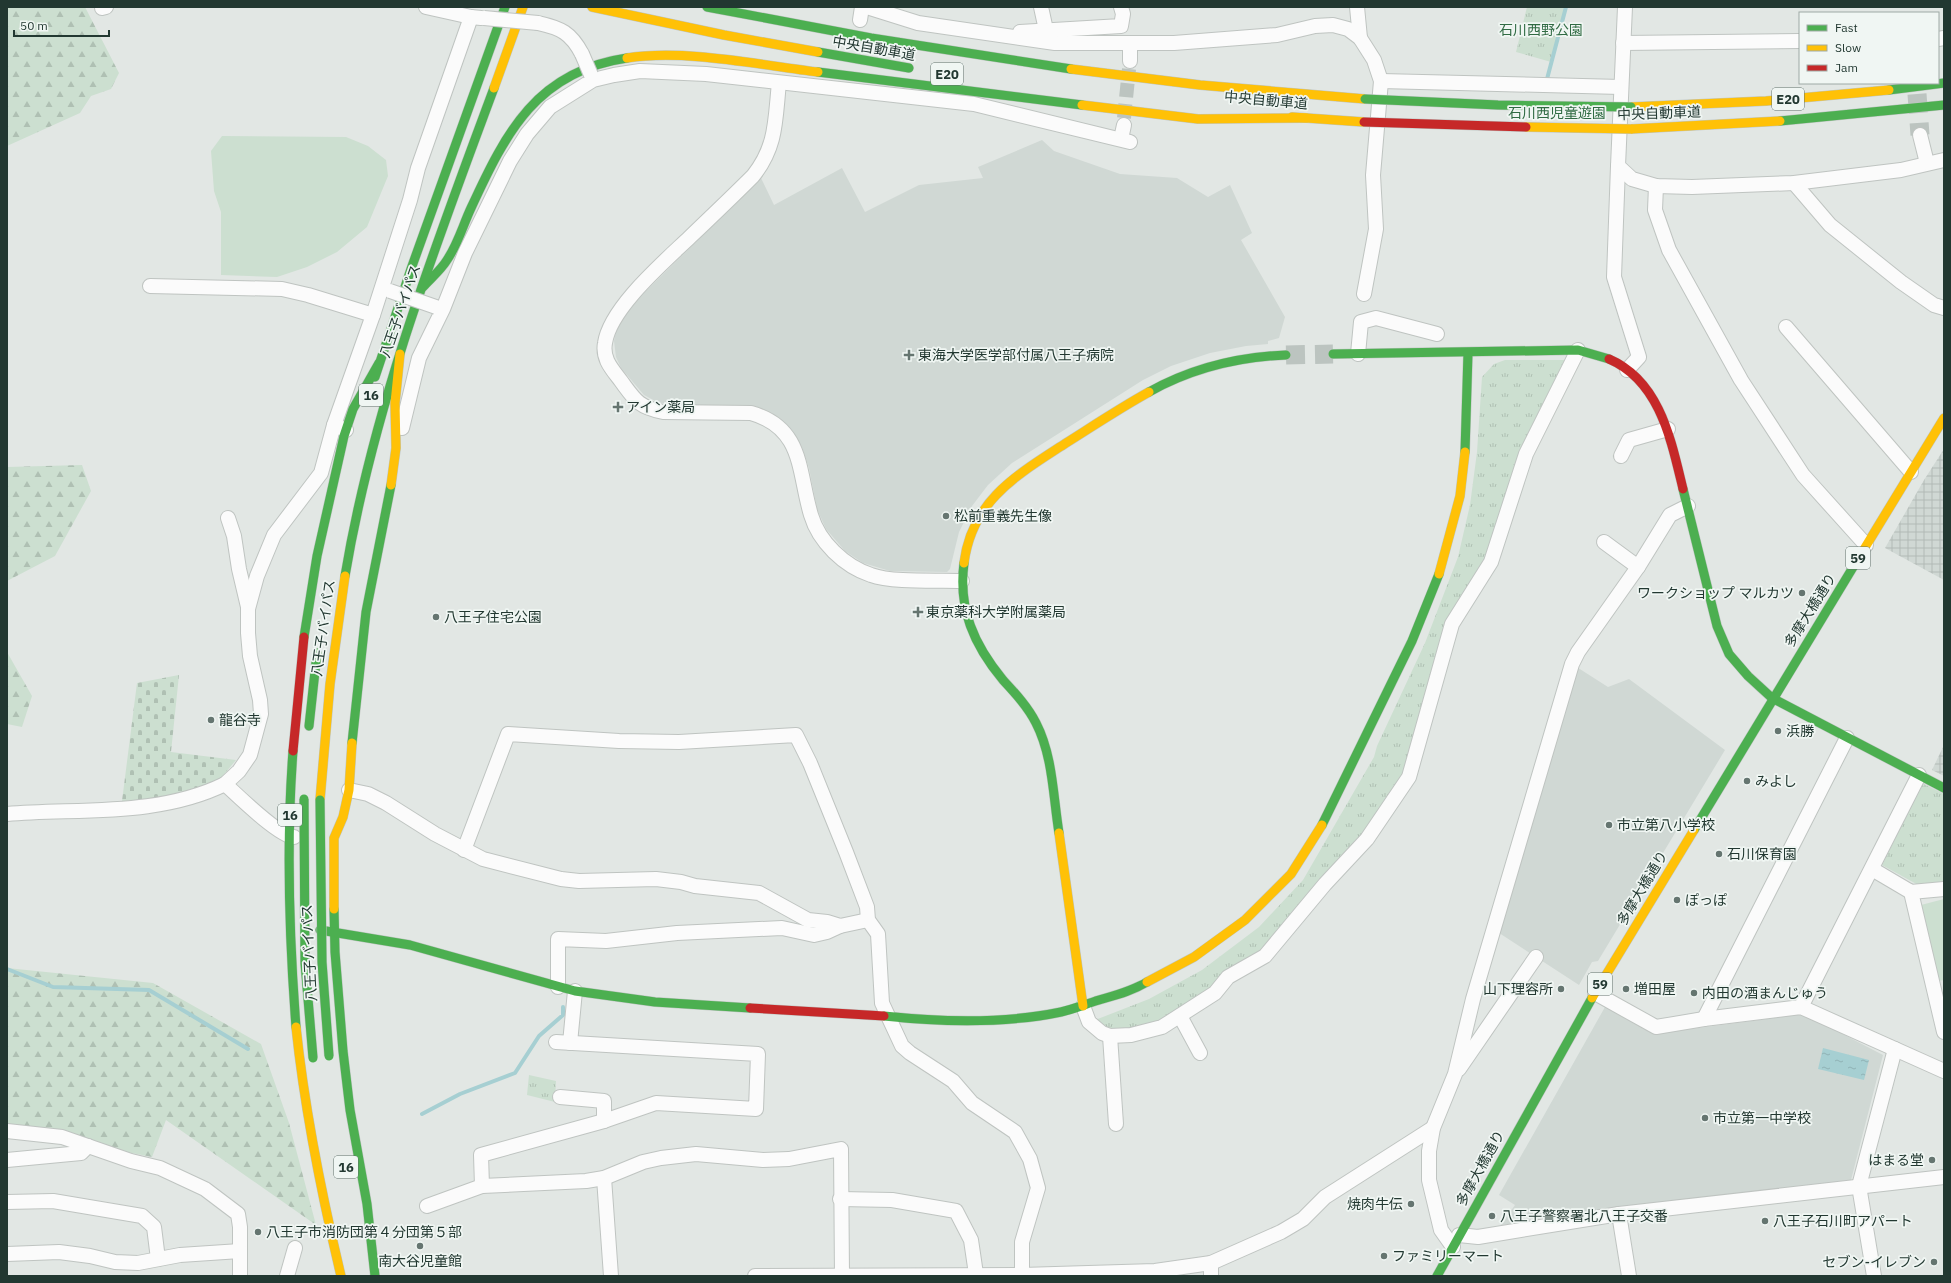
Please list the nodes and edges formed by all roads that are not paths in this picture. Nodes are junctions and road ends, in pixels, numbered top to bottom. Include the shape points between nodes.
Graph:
1 (102, 7) edge
2 (106, 7) edge
3 (426, 7) edge
4 (506, 7) edge
5 (523, 7) edge
6 (592, 7) edge
7 (707, 7) edge
8 (867, 7) edge
9 (1041, 7) edge
10 (1121, 7) edge
11 (1357, 7) edge
12 (1625, 7) edge
13 (477, 18) junction
14 (1046, 30) junction
15 (998, 34) junction
16 (1360, 38) junction
17 (1799, 41) edge
18 (1130, 43) junction
19 (1623, 43) junction
20 (1130, 61) tunnel mouth
21 (920, 70) dead end
22 (592, 78) junction
23 (1381, 81) junction
24 (779, 83) junction
25 (1936, 84) edge
26 (1621, 87) junction
27 (1944, 105) edge
28 (1215, 109) dead end
29 (1306, 118) junction
30 (1124, 125) tunnel mouth
31 (1920, 136) tunnel mouth
32 (1944, 160) edge
33 (1927, 163) junction
34 (1618, 166) junction
35 (1794, 183) junction
36 (1656, 186) junction
37 (150, 286) dead end
38 (423, 287) junction
39 (386, 289) junction
40 (1364, 294) dead end
41 (440, 308) junction
42 (1944, 308) edge
43 (373, 315) junction
44 (1786, 327) dead end
45 (1437, 334) dead end
46 (1578, 350) junction
47 (1468, 353) junction
48 (400, 354) junction
49 (1333, 354) tunnel mouth
50 (1358, 354) junction
51 (1286, 355) tunnel mouth
52 (379, 363) junction
53 (1627, 370) junction
54 (369, 400) dead end
55 (1944, 418) edge
56 (340, 428) junction
57 (1668, 429) junction
58 (396, 448) junction
59 (1621, 456) dead end
60 (383, 468) dead end
61 (1911, 472) junction
62 (1688, 506) junction
63 (368, 510) dead end
64 (228, 518) dead end
65 (1604, 542) dead end
66 (1866, 545) junction
67 (1638, 567) junction
68 (346, 570) junction
69 (962, 580) junction
70 (248, 609) junction
71 (319, 641) dead end
72 (1772, 698) junction
73 (308, 738) dead end
74 (1847, 738) junction
75 (1919, 775) junction
76 (224, 784) junction
77 (305, 786) dead end
78 (1944, 788) edge
79 (349, 790) junction
80 (7, 814) edge
81 (289, 836) junction
82 (334, 838) junction
83 (464, 850) junction
84 (1872, 869) junction
85 (1944, 889) edge
86 (1911, 892) junction
87 (868, 920) junction
88 (840, 926) junction
89 (290, 927) junction
90 (335, 932) junction
91 (1536, 957) dead end
92 (558, 987) junction
93 (575, 991) junction
94 (1596, 993) junction
95 (1083, 1006) junction
96 (1801, 1007) junction
97 (888, 1016) junction
98 (1180, 1016) junction
99 (1704, 1019) junction
100 (1944, 1032) edge
101 (1110, 1036) junction
102 (556, 1042) dead end
103 (570, 1043) junction
104 (1895, 1049) junction
105 (1200, 1053) dead end
106 (330, 1060) dead end
107 (314, 1061) dead end
108 (1944, 1071) edge
109 (1455, 1074) junction
110 (560, 1097) dead end
111 (604, 1122) junction
112 (1116, 1124) dead end
113 (1433, 1128) junction
114 (7, 1131) edge
115 (88, 1146) junction
116 (7, 1160) edge
117 (1944, 1177) edge
118 (604, 1178) junction
119 (482, 1186) junction
120 (1859, 1186) junction
121 (840, 1199) junction
122 (7, 1202) edge
123 (427, 1206) dead end
124 (1619, 1214) junction
125 (342, 1237) dead end
126 (1456, 1241) junction
127 (295, 1248) dead end
128 (240, 1251) junction
129 (7, 1254) edge
130 (363, 1254) dead end
131 (158, 1259) junction
132 (1211, 1269) edge
133 (976, 1274) junction
134 (1022, 1275) edge
135 (240, 1276) edge
136 (287, 1276) edge
137 (341, 1276) edge
138 (349, 1276) edge
139 (367, 1276) edge
140 (375, 1276) edge
141 (611, 1276) edge
142 (755, 1276) edge
143 (842, 1276) edge
144 (1438, 1276) edge
145 (1629, 1276) edge
146 (1874, 1276) edge

1 - 2 street
3 - 13 street
4 - 52 main road, 八王子バイパス / 16
5 - 38 main road, 八王子バイパス / 16
6 - 21 main road, 中央自動車道 / E20 via 724,35
7 - 25 main road, 中央自動車道 / E20, bridge via 949,52 1087,72 1299,96 1498,105 1631,107 1766,101
8 - 15 street via 918,23
9 - 14 street
10 - 14 street via 1121,26
11 - 16 street
12 - 19 street
13 - 22 street, bridge via 556,27 571,36
13 - 39 street via 418,168
14 - 15 street
15 - 18 street via 1055,43
16 - 18 street via 1348,29 1333,25 1314,26 1277,35 1174,43
16 - 23 street via 1374,60
17 - 19 street
18 - 20 street
19 - 26 street
22 - 24 street via 640,71 706,74
22 - 41 street via 550,107 527,134 510,161 464,253
23 - 26 street
23 - 40 street via 1373,176 1376,229
24 - 30 street via 974,104 1125,141
24 - 69 street via 771,148 764,163 660,265 624,305 613,320 604,344 608,364 639,404 650,410 751,413 777,424 786,433 794,448 801,466 811,516 821,536 831,549 848,563 871,575 889,579
26 - 34 street
27 - 29 main road, 中央自動車道 / E20, bridge via 1875,114 1762,123 1631,129 1364,122
28 - 29 main road, 中央自動車道 / E20
29 - 38 main road via 1198,119 695,56 641,56 619,59 576,72 551,86 535,100 519,119 503,145 469,211 449,258
31 - 33 street
32 - 33 street
33 - 35 street via 1901,170
34 - 36 street via 1632,179
34 - 53 street via 1614,277 1639,357
35 - 36 street
35 - 42 street via 1830,225 1901,282 1934,305
36 - 66 street via 1655,210 1669,250 1741,380 1803,475
37 - 43 street via 282,289
38 - 48 main road, 八王子バイパス / 16
39 - 41 street, bridge
39 - 43 street
41 - 58 street via 419,358
43 - 56 street
44 - 61 street
45 - 50 street via 1376,318 1361,322
46 - 47 main road
46 - 53 main road via 1595,352 1610,358
46 - 98 street via 1526,454 1491,562 1452,624 1409,777 1367,839 1325,884 1265,956 1228,977 1215,993
47 - 50 main road
47 - 95 main road via 1466,444 1460,496 1442,566 1412,641 1324,822 1291,874 1245,920 1194,958 1133,990
48 - 58 main road via 395,403
48 - 68 main road, 八王子バイパス / 16 via 370,460
49 - 50 main road
51 - 69 main road via 1257,356 1232,361 1180,377 1134,400 1022,471 1002,488 975,522 968,541
52 - 54 main road, 八王子バイパス / 16
52 - 56 main road, 16 via 351,414
53 - 57 main road via 1645,385 1657,403
55 - 61 main road, 多摩大橋通り / 59
56 - 70 street via 321,474 274,536 257,576
56 - 81 main road, 16 via 316,558 298,686
57 - 59 street via 1630,440
57 - 62 main road
58 - 60 main road
58 - 79 main road via 392,482 366,612 353,721
61 - 66 main road, 多摩大橋通り / 59
62 - 67 street via 1670,515
62 - 72 main road via 1717,626 1730,654 1748,676
63 - 68 main road via 356,552
64 - 70 street
65 - 67 street
66 - 72 main road, 多摩大橋通り / 59
67 - 109 street via 1572,664 1479,978
68 - 106 main road, 八王子バイパス / 16, bridge via 331,668 320,800 322,962
69 - 95 main road via 965,614 976,644 1027,707 1036,722 1050,762
70 - 76 street via 250,656 261,714 250,755 239,771
71 - 73 main road, 八王子バイパス
72 - 74 main road
72 - 94 main road, 多摩大橋通り / 59
74 - 75 main road
74 - 99 street
75 - 78 main road
75 - 84 street
76 - 80 street via 205,794 148,807
76 - 81 street via 275,828
77 - 107 main road, 八王子バイパス / 16, bridge via 306,962
79 - 82 main road via 343,817
79 - 83 street via 368,794 386,803
81 - 82 street
81 - 89 main road, 16
82 - 90 main road
83 - 87 street via 508,734 679,742 796,735 810,762 846,852 867,907
83 - 88 street via 483,859 561,879 656,879 759,893 808,920
84 - 86 street
84 - 96 street
85 - 86 street
86 - 100 street
87 - 88 street
87 - 97 street via 878,934 882,1003
88 - 92 street via 814,935 782,928 677,933 606,941 558,939
89 - 90 main road
89 - 137 main road, 16 via 299,1068 324,1212
90 - 92 main road via 410,945
90 - 140 main road via 338,992 350,1110 367,1204
91 - 109 street
92 - 93 main road
93 - 97 main road via 655,1002
93 - 103 street
94 - 99 street via 1656,1027
94 - 126 main road, 多摩大橋通り / 59
95 - 97 main road via 1061,1012 1014,1018 921,1019
95 - 101 street via 1090,1022 1102,1033
96 - 99 street
96 - 104 street
97 - 134 street via 902,1046 953,1081 972,1103 1015,1132 1030,1158 1038,1188 1022,1242
98 - 101 street via 1162,1027 1131,1035
98 - 105 street
101 - 112 street
102 - 103 street
103 - 111 street via 758,1054 756,1109 656,1103
104 - 108 street
104 - 120 street
109 - 113 street
110 - 111 street via 604,1101
111 - 119 street via 481,1155
113 - 126 street via 1429,1151 1429,1180 1441,1230
113 - 132 street via 1325,1197 1303,1219
114 - 115 street via 62,1137
115 - 116 street via 81,1153
115 - 128 street via 160,1168 184,1178 222,1200 238,1214
117 - 120 street
118 - 119 street via 546,1184
118 - 121 street via 643,1162 661,1158 696,1154 763,1160 789,1159 841,1149
118 - 141 street
119 - 123 street
120 - 124 street
120 - 146 street
121 - 133 street via 892,1200 956,1211 971,1240
121 - 143 street
122 - 131 street via 52,1201 142,1216 154,1227
124 - 126 street
124 - 145 street
125 - 138 main road
126 - 144 main road, 多摩大橋通り / 59
127 - 136 street
128 - 131 street
128 - 135 street
129 - 131 street via 59,1252 115,1262 138,1263
130 - 139 main road
132 - 134 street
133 - 134 street
133 - 143 street
142 - 143 street

